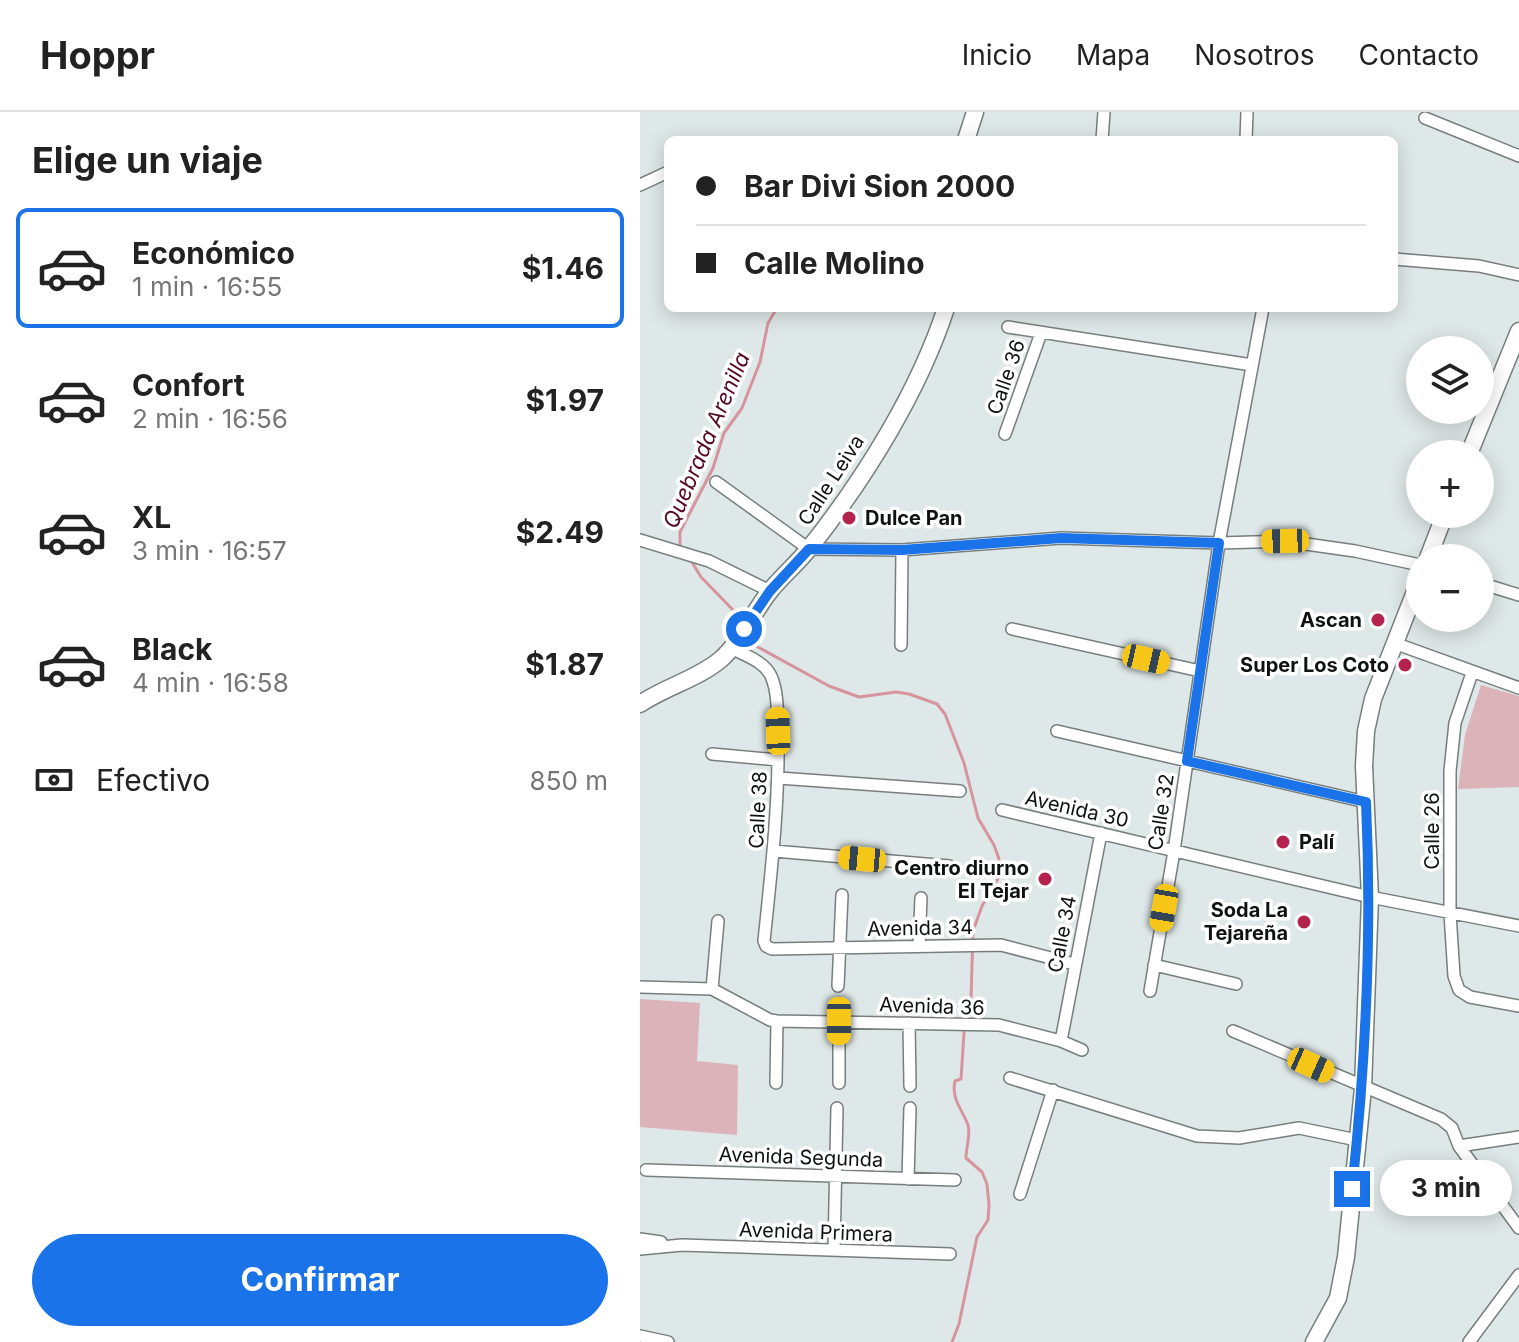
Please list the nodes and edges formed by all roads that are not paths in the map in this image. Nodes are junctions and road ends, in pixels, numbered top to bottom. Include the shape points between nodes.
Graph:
1 (975, 112) edge
2 (1104, 112) edge
3 (1247, 112) edge
4 (1425, 118) dead end
5 (967, 136) edge
6 (1102, 136) edge
7 (1246, 136) edge
8 (1519, 156) edge
9 (664, 174) edge
10 (640, 185) edge
11 (1398, 259) edge
12 (1519, 275) edge
13 (945, 312) edge
14 (1262, 312) edge
15 (1008, 327) dead end
16 (1519, 331) edge
17 (1041, 333) junction
18 (1252, 365) junction
19 (1005, 434) dead end
20 (1475, 440) edge
21 (716, 482) dead end
22 (640, 540) edge
23 (1219, 543) junction
24 (809, 549) junction
25 (902, 550) junction
26 (1406, 562) edge
27 (1494, 587) edge
28 (770, 591) junction
29 (1519, 595) edge
30 (1406, 613) edge
31 (1012, 629) dead end
32 (1394, 643) junction
33 (901, 645) dead end
34 (731, 648) junction
35 (1200, 671) junction
36 (1472, 673) junction
37 (1519, 688) edge
38 (640, 704) edge
39 (1057, 731) dead end
40 (712, 754) dead end
41 (778, 760) junction
42 (1187, 761) junction
43 (779, 778) junction
44 (960, 791) dead end
45 (1366, 802) junction
46 (1002, 810) dead end
47 (1101, 833) junction
48 (774, 851) junction
49 (1174, 851) junction
50 (949, 866) dead end
51 (842, 895) dead end
52 (1370, 897) junction
53 (921, 898) dead end
54 (1450, 913) junction
55 (718, 921) dead end
56 (1519, 926) edge
57 (766, 946) joint
58 (919, 946) junction
59 (840, 947) junction
60 (1074, 964) junction
61 (1154, 965) junction
62 (1236, 984) dead end
63 (838, 986) dead end
64 (640, 987) edge
65 (712, 989) junction
66 (1150, 991) dead end
67 (1519, 1006) edge
68 (777, 1021) junction
69 (839, 1021) junction
70 (909, 1023) junction
71 (1233, 1031) dead end
72 (1061, 1041) junction
73 (1082, 1050) dead end
74 (1010, 1078) dead end
75 (776, 1083) dead end
76 (839, 1083) dead end
77 (910, 1086) dead end
78 (1363, 1088) junction
79 (1053, 1090) junction
80 (837, 1108) dead end
81 (910, 1108) dead end
82 (1519, 1137) edge
83 (1357, 1140) junction
84 (1459, 1146) junction
85 (646, 1170) dead end
86 (836, 1176) junction
87 (908, 1179) junction
88 (955, 1180) dead end
89 (1020, 1194) dead end
90 (1519, 1228) edge
91 (640, 1239) edge
92 (682, 1245) junction
93 (640, 1249) edge
94 (834, 1250) junction
95 (950, 1254) dead end
96 (1519, 1275) edge
97 (640, 1336) edge
98 (668, 1342) edge
99 (1314, 1342) edge
100 (1469, 1342) edge

1 - 5 main road
2 - 6 street
3 - 7 street
4 - 8 street
9 - 10 street
11 - 12 street
13 - 24 main road, Calle Leiva via 905,399 851,492
14 - 18 street, Calle 32
15 - 17 street
16 - 20 main road
17 - 18 street
17 - 19 street, Calle 36
18 - 23 street, Calle 32
21 - 24 street
22 - 28 street via 709,561
23 - 25 street via 1061,538
23 - 26 street via 1285,541
23 - 35 street, Calle 32
24 - 25 street
24 - 28 main road, Calle Leiva
25 - 33 street
27 - 29 street
28 - 34 main road, Calle Leiva
30 - 32 main road
31 - 35 street
32 - 36 street
32 - 45 main road via 1366,731
34 - 38 main road, Calle Leiva via 703,672
34 - 41 street, Calle 38 via 764,666 771,677
35 - 42 street, Calle 32
36 - 37 street
36 - 54 street, Calle 26 via 1455,723 1450,771
39 - 42 street
40 - 41 street
41 - 43 street, Calle 38
42 - 45 street
42 - 49 street, Calle 32
43 - 44 street
43 - 48 street, Calle 38
45 - 52 main road
46 - 47 street, Avenida 30
47 - 49 street, Avenida 30
47 - 60 street, Calle 34
48 - 50 street
48 - 57 street, Calle 38
49 - 52 street, Avenida 30
49 - 61 street, Calle 32
51 - 59 street
52 - 54 street, Avenida 30
52 - 78 main road
53 - 58 street
54 - 56 street, Avenida 30
54 - 67 street, Calle 26 via 1459,990
55 - 65 street
57 - 59 street, Avenida 34
58 - 59 street, Avenida 34
58 - 60 street, Avenida 34 via 1001,945
59 - 63 street
60 - 72 street, Calle 34
61 - 62 street
61 - 66 street, Calle 32
64 - 65 street, Avenida 36
65 - 68 street, Avenida 36
68 - 69 street, Avenida 36
68 - 75 street
69 - 70 street, Avenida 36
69 - 76 street
70 - 72 street, Avenida 36 via 999,1025
70 - 77 street
71 - 78 street
72 - 73 street, Avenida 36
74 - 79 street
78 - 83 main road
78 - 84 street via 1425,1110 1452,1128
79 - 83 street via 1197,1136 1239,1138 1299,1128
79 - 89 street
80 - 86 street
81 - 87 street
82 - 84 street
83 - 99 main road via 1338,1298
84 - 90 street
85 - 86 street, Avenida Segunda
86 - 87 street, Avenida Segunda
86 - 94 street
87 - 88 street, Avenida Segunda
91 - 92 street, Avenida Primera
92 - 93 street, Avenida Primera
92 - 94 street, Avenida Primera
94 - 95 street, Avenida Primera
96 - 100 street
97 - 98 street

